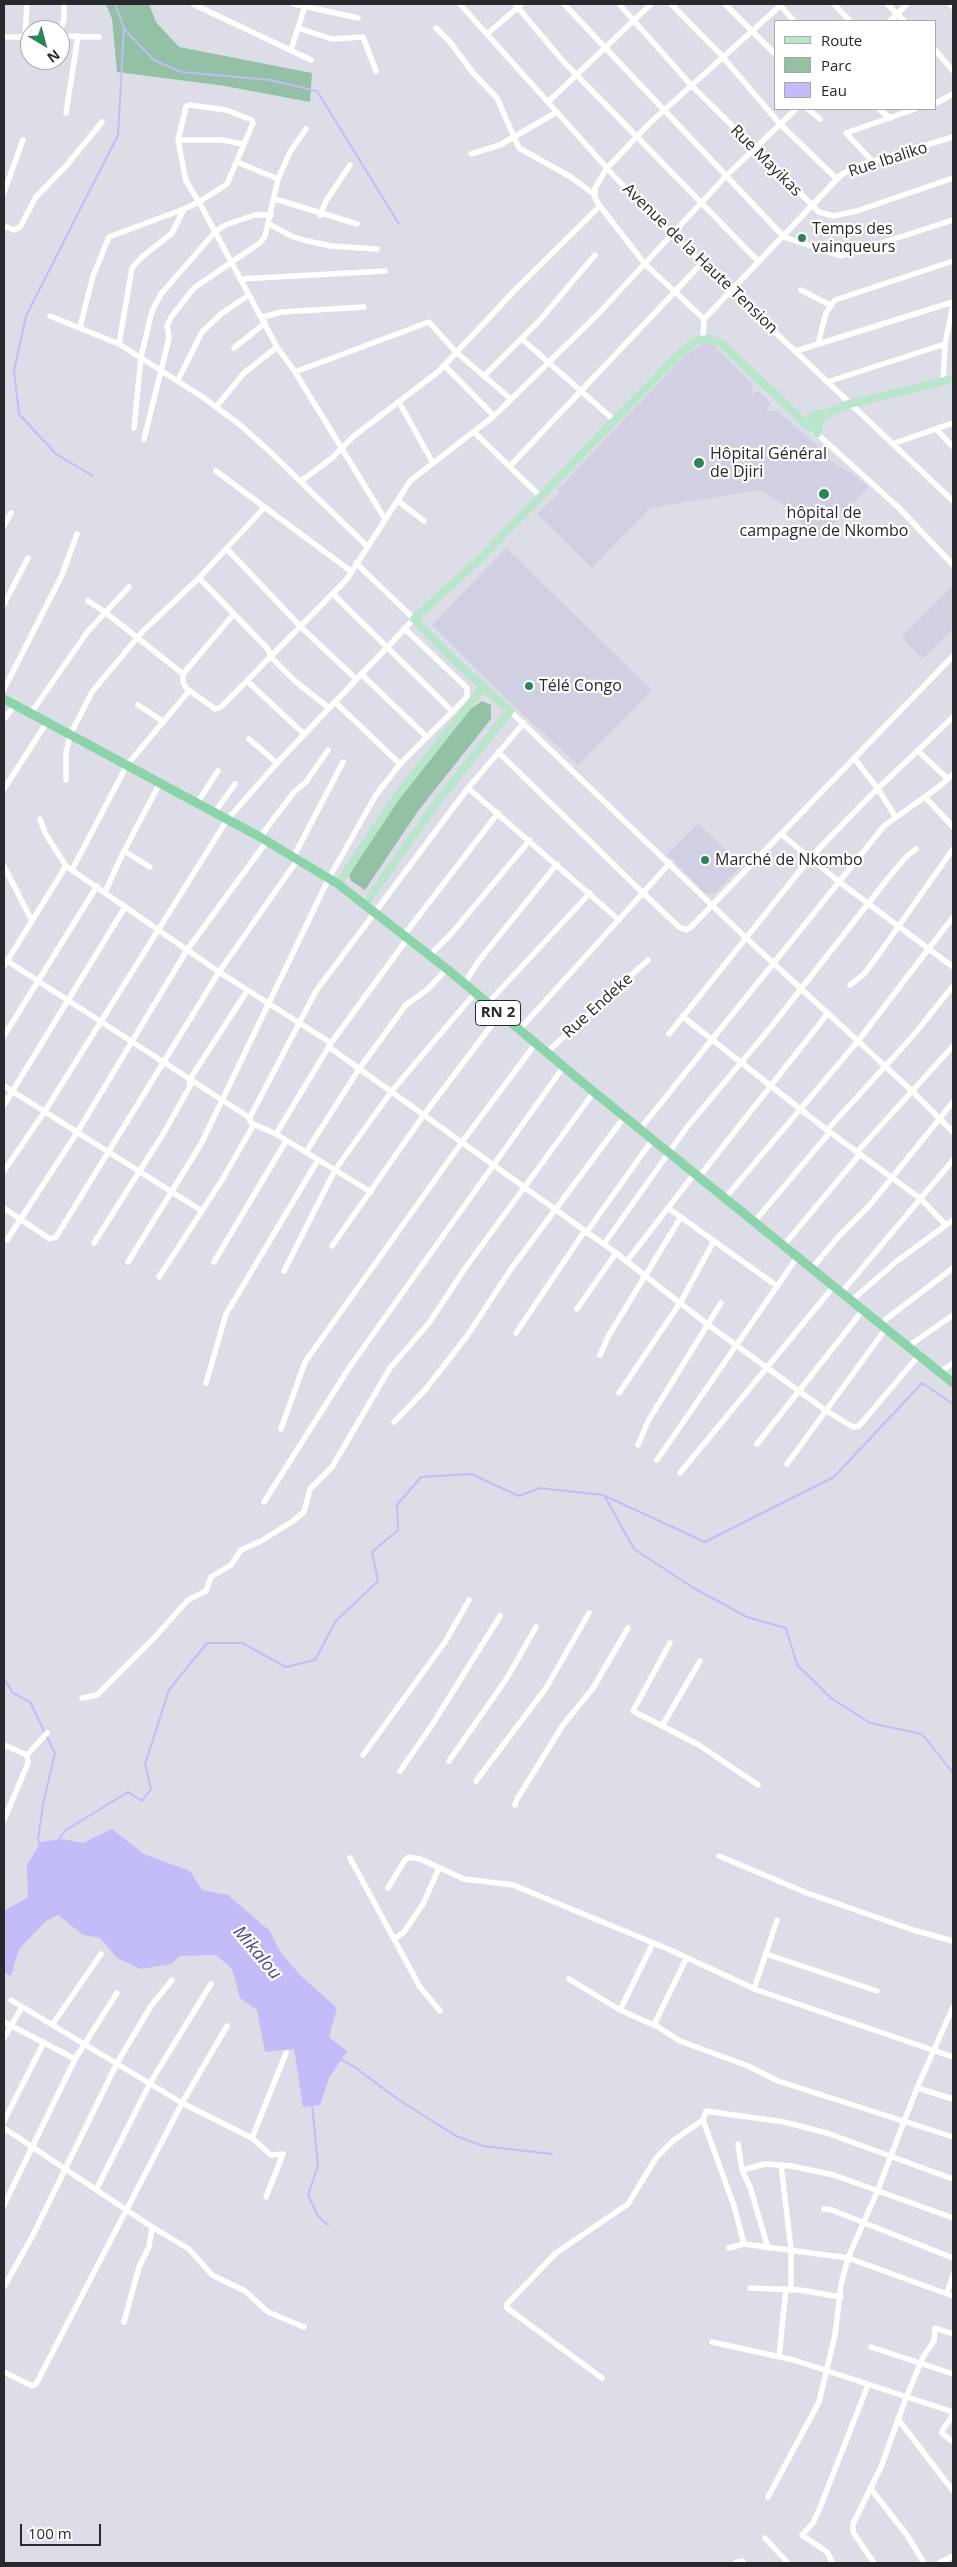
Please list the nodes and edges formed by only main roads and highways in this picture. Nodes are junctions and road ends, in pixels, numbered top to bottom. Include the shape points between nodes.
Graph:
1 (953, 379) edge
2 (794, 413) junction
3 (817, 418) junction
4 (817, 433) road end
5 (483, 687) junction
6 (4, 699) edge
7 (338, 884) junction
8 (365, 904) junction
9 (953, 1383) edge

1 - 3 main road via 849,404
2 - 3 main road
2 - 3 main road via 808,426
2 - 5 main road via 722,344 704,338 690,344 482,557 414,619
3 - 4 main road
5 - 7 main road via 396,797
5 - 8 main road via 510,711 451,782
6 - 7 highway, RN 2 via 215,812
7 - 8 highway, RN 2
8 - 9 highway, RN 2

